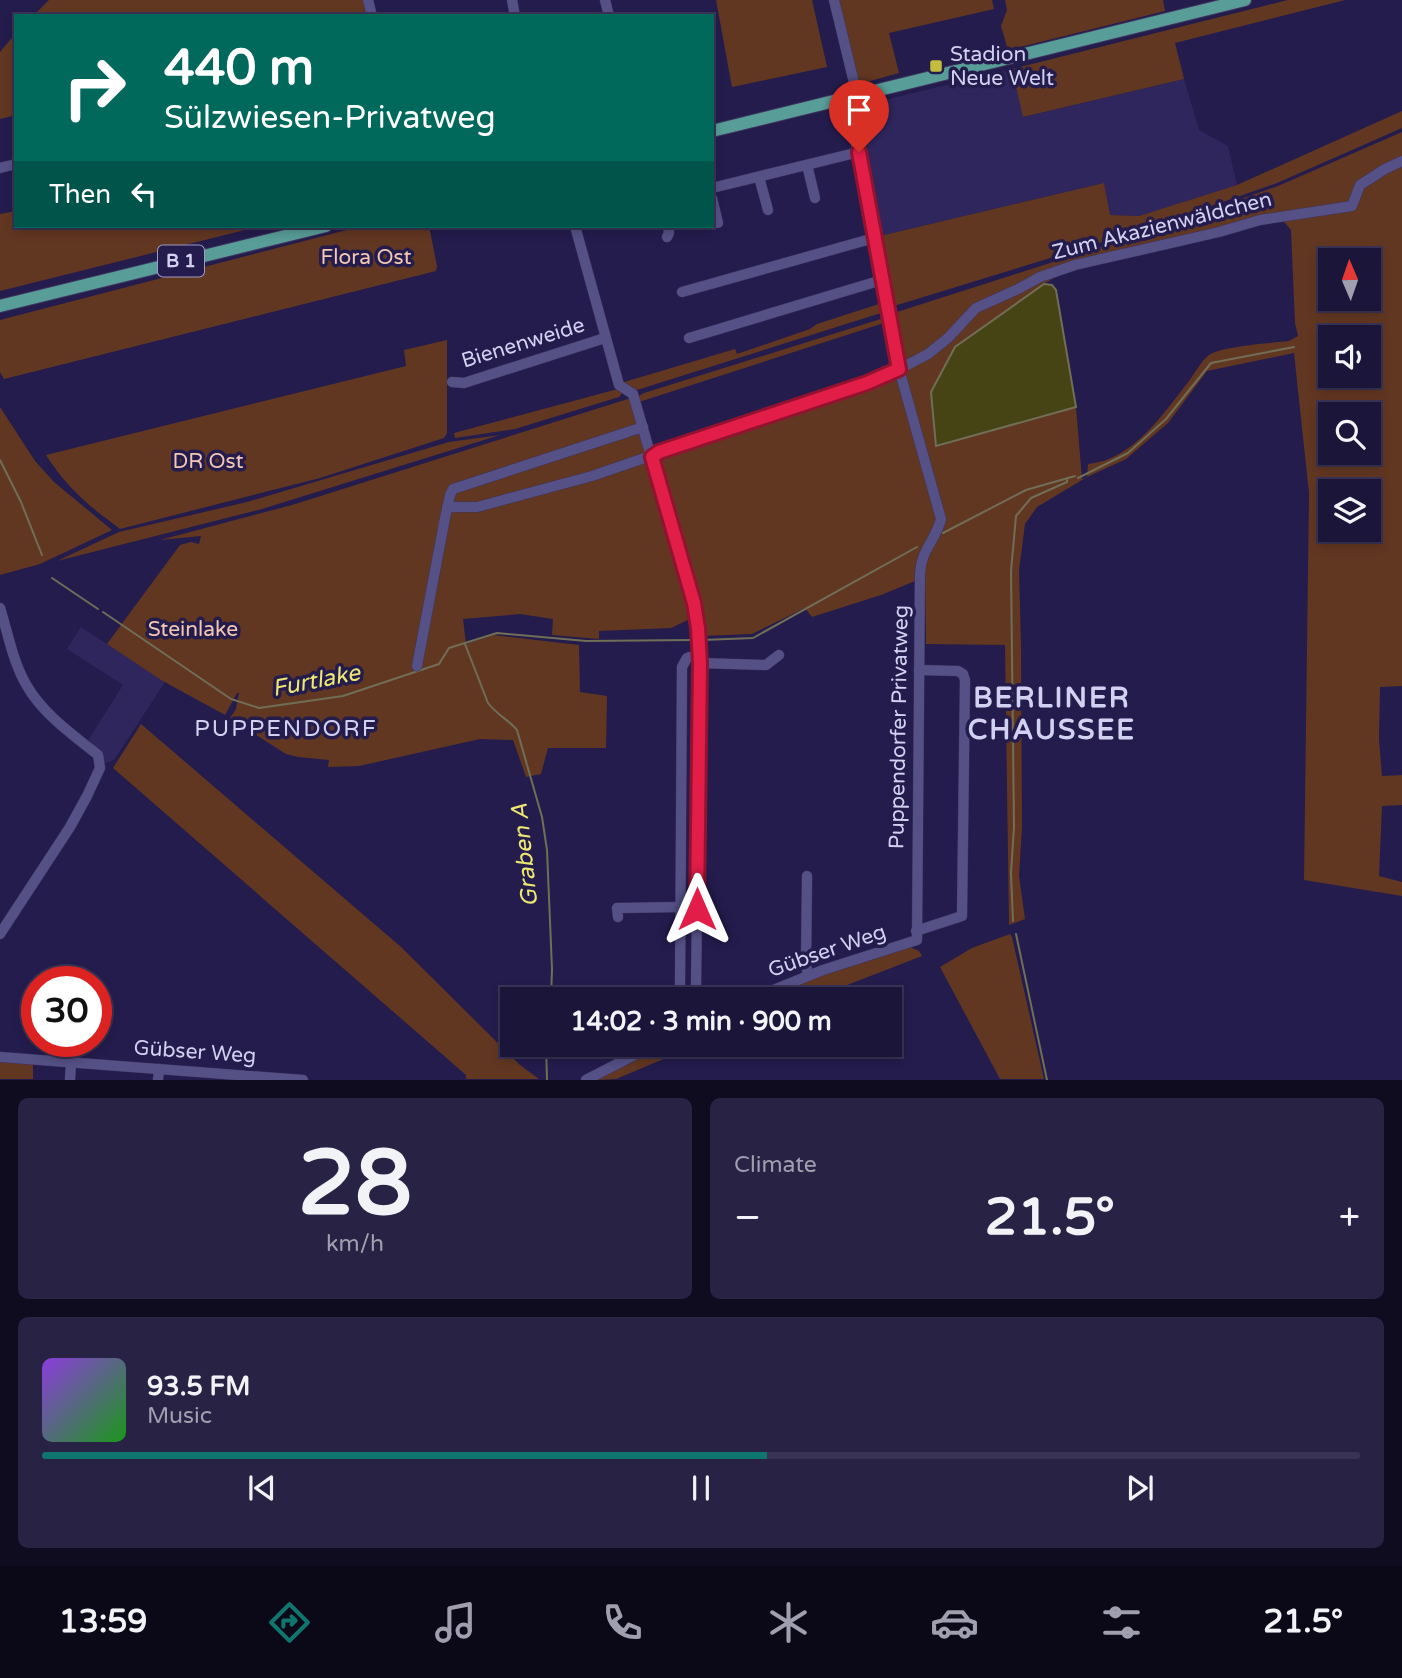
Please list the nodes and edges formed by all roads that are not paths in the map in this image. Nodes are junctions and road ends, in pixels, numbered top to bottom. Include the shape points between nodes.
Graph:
1 (834, 0) edge
2 (1245, 0) edge
3 (852, 97) junction
4 (714, 131) edge
5 (859, 152) junction
6 (1402, 161) edge
7 (807, 165) junction
8 (759, 177) junction
9 (714, 188) edge
10 (816, 198) dead end
11 (714, 206) edge
12 (768, 210) dead end
13 (718, 223) dead end
14 (318, 228) edge
15 (576, 228) edge
16 (668, 228) edge
17 (667, 237) dead end
18 (874, 238) junction
19 (883, 280) junction
20 (682, 292) dead end
21 (22, 300) junction
22 (0, 306) edge
23 (0, 311) edge
24 (605, 338) junction
25 (689, 338) dead end
26 (899, 369) junction
27 (452, 382) dead end
28 (643, 427) junction
29 (652, 457) junction
30 (447, 507) junction
31 (0, 608) edge
32 (3, 628) edge
33 (700, 655) junction
34 (779, 655) dead end
35 (417, 666) dead end
36 (919, 670) junction
37 (807, 876) dead end
38 (681, 907) junction
39 (618, 917) dead end
40 (0, 934) edge
41 (917, 936) junction
42 (808, 976) junction
43 (681, 987) edge
44 (696, 987) edge
45 (781, 987) edge
46 (0, 1057) edge
47 (631, 1057) edge
48 (71, 1062) junction
49 (158, 1074) edge
50 (71, 1080) edge
51 (303, 1080) edge
52 (586, 1080) edge

1 - 3 street
2 - 3 main road
3 - 4 main road
3 - 5 street
5 - 7 street
5 - 18 street
6 - 26 street, Zum Akazienwäldchen via 1360,185 1352,206 1260,220 1040,276 976,308 928,354
7 - 8 street
7 - 10 street
8 - 9 street
8 - 12 street
11 - 13 street
14 - 21 main road, B 1
15 - 24 street
16 - 17 street
18 - 19 street
18 - 20 street
19 - 25 street
19 - 26 street
21 - 22 main road, B 1
21 - 23 main road, B 1
24 - 27 street, Bienenweide via 464,383
24 - 28 street via 619,385 633,394
26 - 29 street
26 - 36 street, Puppendorfer Privatweg via 941,519 921,561
28 - 29 street
28 - 30 street via 453,489
29 - 30 street via 477,507
29 - 33 street via 694,603
30 - 35 street
31 - 32 street
32 - 40 street via 29,690 98,755 100,765 70,827
33 - 34 street via 766,665
33 - 38 street via 690,656 683,664
33 - 44 street
36 - 41 street, Puppendorfer Privatweg
36 - 41 street, Gübser Weg via 958,671 965,680 962,916
37 - 42 street
38 - 39 street via 617,908
38 - 43 street
41 - 42 street, Gübser Weg
42 - 45 street, Gübser Weg
46 - 48 street, Gübser Weg
47 - 52 street
48 - 49 street, Gübser Weg
48 - 50 street
49 - 51 street, Gübser Weg

